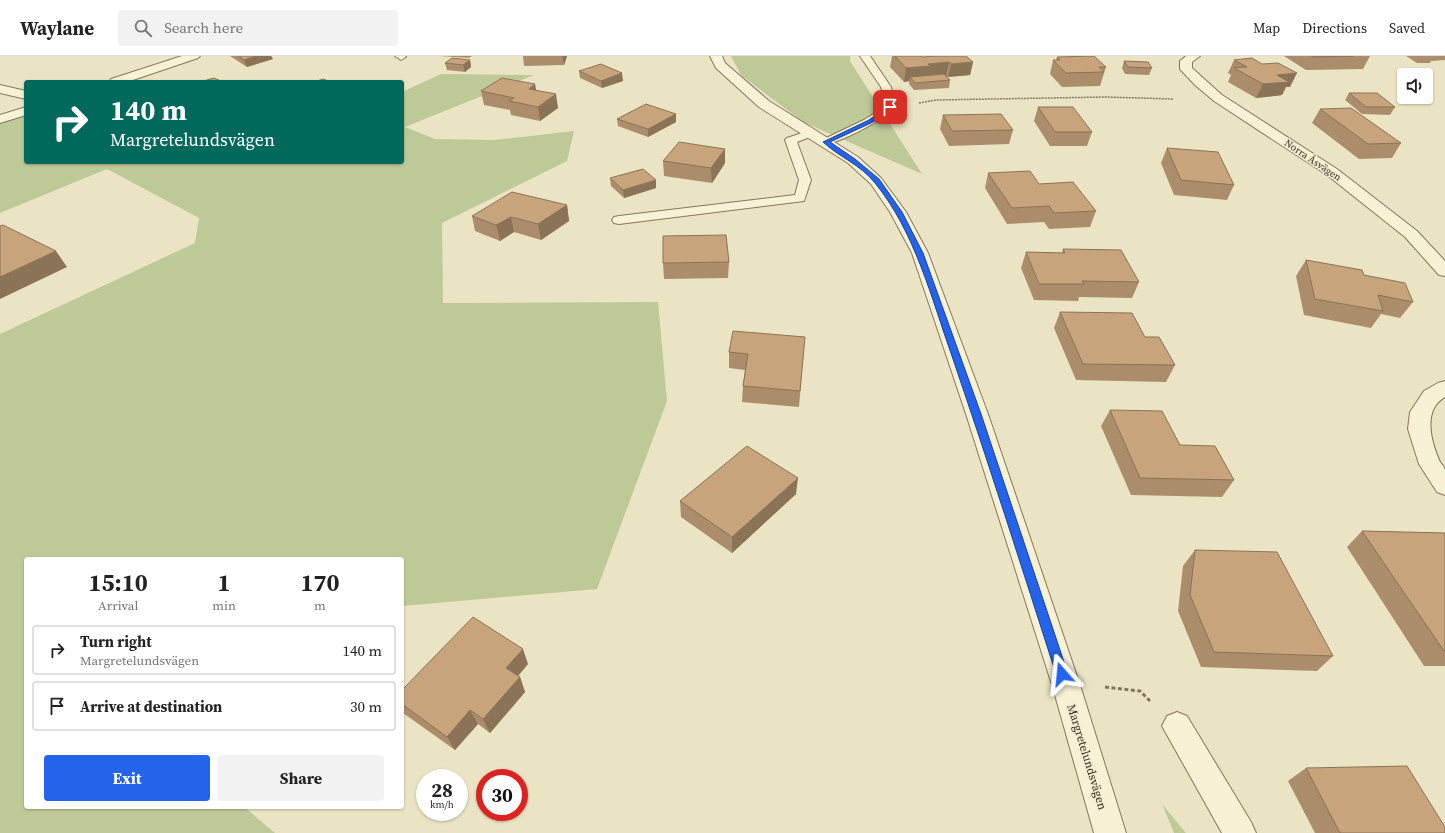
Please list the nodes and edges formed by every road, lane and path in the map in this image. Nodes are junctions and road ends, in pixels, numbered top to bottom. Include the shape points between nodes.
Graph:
1 (194, 56) edge
2 (716, 56) edge
3 (865, 56) edge
4 (1194, 56) edge
5 (121, 80) edge
6 (0, 89) edge
7 (24, 95) edge
8 (1218, 98) junction
9 (890, 107) junction
10 (24, 112) edge
11 (0, 119) edge
12 (818, 137) junction
13 (618, 220) dead end
14 (1445, 271) edge
15 (1445, 388) edge
16 (1445, 486) edge
17 (1101, 686) dead end
18 (1177, 726) joint
19 (1110, 833) edge
20 (1240, 833) edge

1 - 5 street
2 - 12 street, Margretelundsvägen via 720,65 764,104
3 - 9 lane via 886,87
4 - 8 street, Norra Åsvägen via 1186,61 1186,69
6 - 7 street
8 - 9 path via 936,100
8 - 14 street, Norra Åsvägen via 1332,172 1411,234
9 - 12 lane via 871,121
10 - 11 street
12 - 13 lane via 791,140 805,180 800,198
12 - 19 street, Margretelundsvägen via 853,160 876,181 898,212 920,253 1062,673
15 - 16 street via 1431,396 1421,412 1419,429 1430,464
17 - 18 path via 1140,691
18 - 20 street

